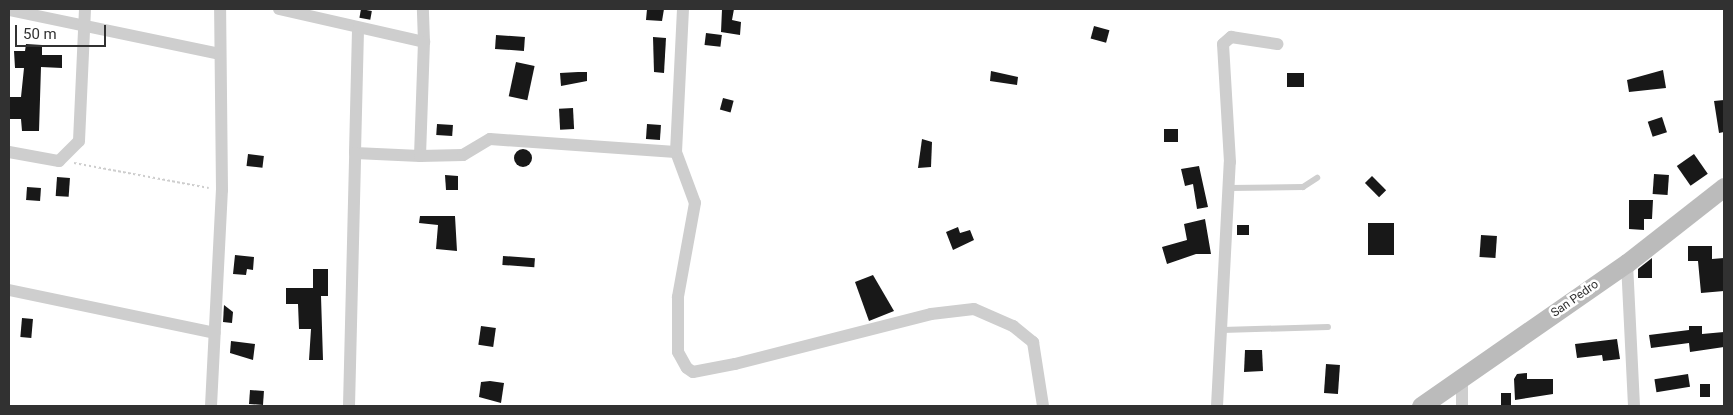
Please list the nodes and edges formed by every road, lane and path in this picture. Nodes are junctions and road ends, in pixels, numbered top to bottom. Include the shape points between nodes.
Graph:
1 (85, 9) edge
2 (220, 9) edge
3 (279, 9) edge
4 (424, 9) edge
5 (683, 9) edge
6 (9, 10) edge
7 (86, 29) junction
8 (358, 30) junction
9 (424, 42) junction
10 (1277, 44) dead end
11 (219, 54) junction
12 (9, 152) edge
13 (676, 152) junction
14 (356, 153) junction
15 (420, 156) junction
16 (59, 160) junction
17 (1317, 178) dead end
18 (1724, 187) edge
19 (1230, 188) junction
20 (222, 190) junction
21 (1627, 262) junction
22 (9, 290) edge
23 (1328, 327) dead end
24 (1222, 330) junction
25 (215, 333) junction
26 (1462, 379) junction
27 (211, 406) edge
28 (349, 406) edge
29 (1043, 406) edge
30 (1218, 406) edge
31 (1421, 406) edge
32 (1462, 406) edge
33 (1634, 406) edge

1 - 7 street
2 - 11 street
3 - 8 street
4 - 9 street
5 - 13 street
6 - 7 street
7 - 11 street
7 - 16 street via 79,141
8 - 9 street
8 - 14 street
9 - 15 street
10 - 19 street via 1231,37 1223,44
11 - 20 street
12 - 16 street
13 - 15 street via 490,139 463,155
13 - 29 street via 695,203 678,297 678,352 687,368 693,372 735,364 931,314 974,309 1013,326 1032,342 1038,351
14 - 15 street
14 - 28 street
16 - 20 path
17 - 19 lane via 1303,187
18 - 21 street, San Pedro
19 - 24 street
20 - 25 street
21 - 26 street, San Pedro
21 - 33 street
22 - 25 street
23 - 24 lane
24 - 30 street
25 - 27 street
26 - 31 street, San Pedro
26 - 32 street

